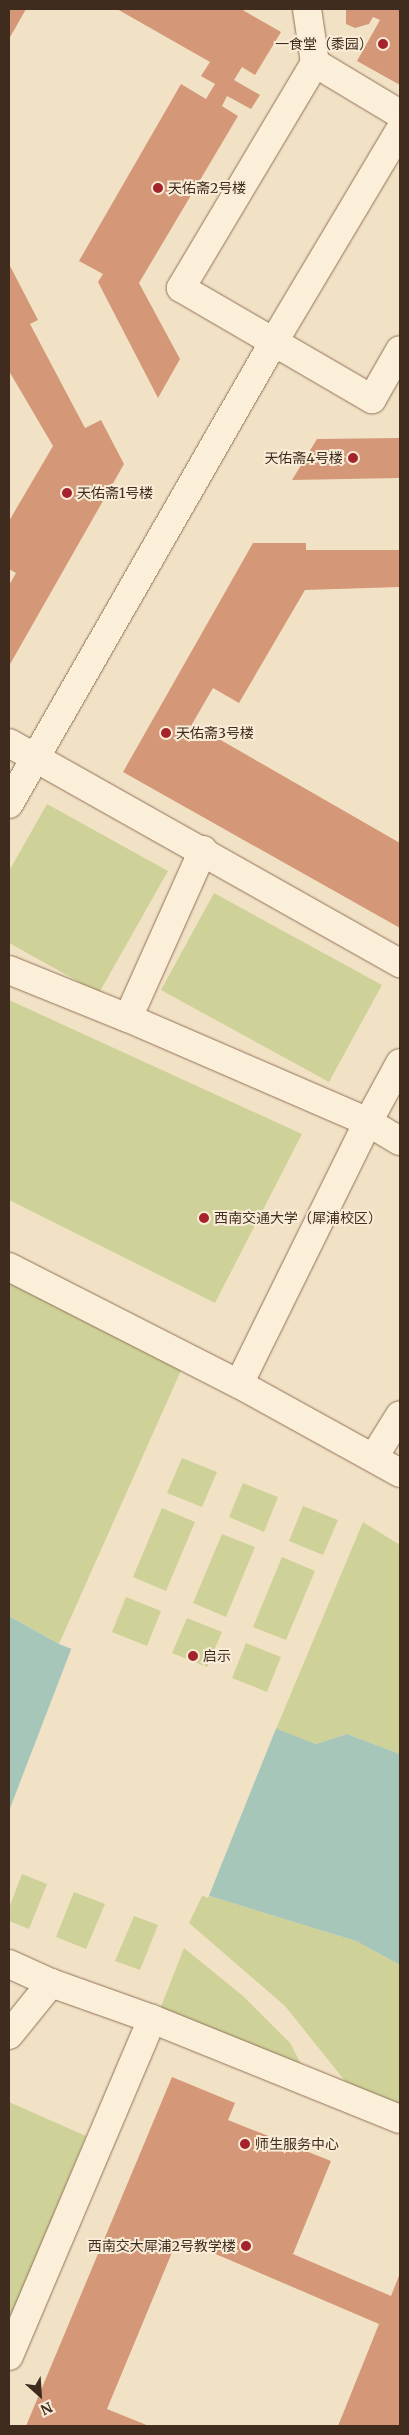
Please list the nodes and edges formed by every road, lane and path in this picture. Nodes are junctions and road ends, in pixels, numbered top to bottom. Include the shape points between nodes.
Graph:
1 (307, 9) edge
2 (315, 63) junction
3 (400, 114) edge
4 (400, 130) edge
5 (273, 343) junction
6 (400, 350) edge
7 (9, 744) edge
8 (33, 757) junction
9 (9, 804) edge
10 (203, 850) junction
11 (400, 963) edge
12 (9, 970) edge
13 (128, 1018) junction
14 (400, 1063) edge
15 (368, 1122) junction
16 (400, 1141) edge
17 (9, 1267) edge
18 (240, 1384) junction
19 (400, 1414) edge
20 (374, 1457) junction
21 (400, 1473) edge
22 (9, 1964) edge
23 (51, 1984) junction
24 (152, 2019) junction
25 (9, 2035) edge
26 (400, 2119) edge
27 (9, 2356) edge

1 - 2 street
2 - 3 street
2 - 5 street via 181,288
4 - 5 street
5 - 6 street via 372,400
5 - 8 street
7 - 8 street
8 - 9 street
8 - 10 street
10 - 11 street
10 - 13 street
12 - 13 street
13 - 15 street
14 - 15 street
15 - 16 street
15 - 18 street
17 - 18 street
18 - 20 street
19 - 20 street
20 - 21 street
22 - 23 street
23 - 24 street
23 - 25 street
24 - 26 street
24 - 27 street

